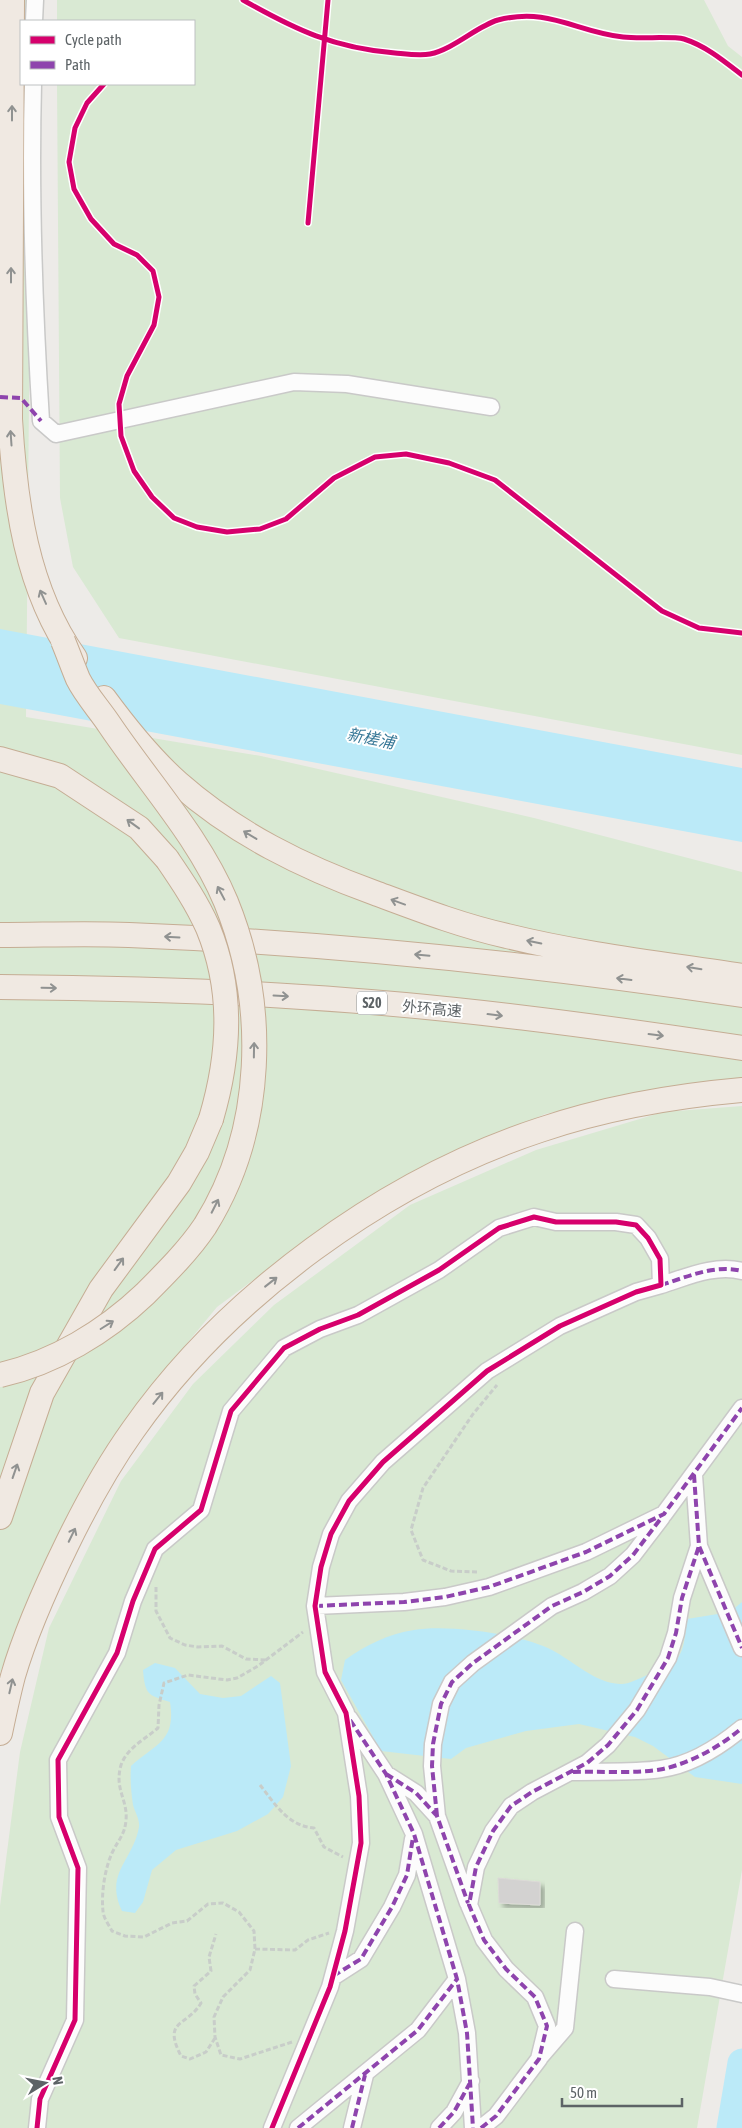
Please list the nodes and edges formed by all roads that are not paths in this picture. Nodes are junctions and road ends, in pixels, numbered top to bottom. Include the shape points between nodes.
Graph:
1 (12, 0) edge
2 (35, 0) edge
3 (34, 20) edge
4 (33, 85) edge
5 (490, 407) dead end
6 (63, 641) junction
7 (0, 760) edge
8 (0, 935) edge
9 (742, 976) edge
10 (0, 988) edge
11 (742, 995) edge
12 (742, 1048) edge
13 (742, 1090) edge
14 (742, 1271) edge
15 (661, 1285) junction
16 (0, 1375) edge
17 (742, 1408) edge
18 (694, 1475) junction
19 (664, 1514) junction
20 (0, 1517) edge
21 (699, 1546) junction
22 (316, 1614) junction
23 (742, 1648) edge
24 (346, 1713) junction
25 (742, 1728) edge
26 (0, 1733) edge
27 (570, 1772) junction
28 (386, 1774) junction
29 (437, 1816) junction
30 (414, 1834) junction
31 (469, 1905) junction
32 (574, 1931) dead end
33 (333, 1977) junction
34 (457, 1979) junction
35 (614, 1979) dead end
36 (742, 1994) edge
37 (539, 2059) junction
38 (365, 2075) junction
39 (471, 2081) junction
40 (37, 2128) edge
41 (272, 2128) edge
42 (298, 2128) edge
43 (352, 2128) edge
44 (439, 2128) edge
45 (473, 2128) edge
46 (481, 2128) edge

6 -> 1 highway via 39,588 22,531 14,475 10,419
2 - 3 street
4 - 5 street via 30,179 41,422 56,434 294,382 347,384
9 -> 6 highway, bridge via 507,936 444,918 326,875 285,856 228,822 178,782 130,732
16 -> 6 highway, bridge via 68,1350 122,1316 164,1275 204,1226 231,1174 249,1111 254,1053 253,1004 242,950 226,901 199,851 79,680
20 -> 7 highway, bridge via 42,1393 100,1289 179,1183 197,1152 222,1080 227,1040 226,1003 208,929 192,896 167,859 138,828 60,776
11 -> 8 highway via 470,959 306,945 127,935
10 -> 12 highway, 外环高速 / S20 via 129,989 304,997 466,1012
26 -> 13 highway via 13,1676 43,1594 84,1509 133,1430 191,1357 253,1296 318,1245 380,1204 463,1161 539,1130 618,1108
14 - 15 street via 731,1268 704,1272
15 - 22 street via 636,1292 560,1326 520,1349 487,1371 383,1462 349,1501 331,1534 320,1566
15 - 40 street via 660,1259 636,1225 556,1222 534,1217 499,1228 404,1290 284,1348 231,1412 201,1510 155,1549 133,1601 117,1653 58,1760 59,1816 78,1868 75,2020 40,2100
17 - 18 street
18 - 19 street
18 - 21 street
19 - 22 street via 586,1552 488,1588
19 - 29 street via 633,1555 610,1576 552,1606 452,1682 441,1704 435,1729 432,1766
21 - 23 street
21 - 27 street via 682,1598 668,1658 637,1710 608,1745 587,1763
22 - 24 street via 325,1672
24 - 28 street
24 - 33 street via 359,1796 361,1843
25 - 27 street via 722,1744 695,1758 662,1769
27 - 31 street via 511,1806 493,1831 476,1867
28 - 29 street via 416,1793
28 - 30 street
29 - 31 street
30 - 33 street via 407,1875 392,1907 361,1959
30 - 34 street
31 - 37 street via 484,1940 506,1969 535,1998 547,2026
32 - 37 street via 565,2028
33 - 41 street
34 - 38 street via 418,2030
34 - 39 street
35 - 36 street via 710,1987
37 - 46 street via 496,2116
38 - 42 street
38 - 43 street
39 - 44 street via 454,2112
39 - 45 street

